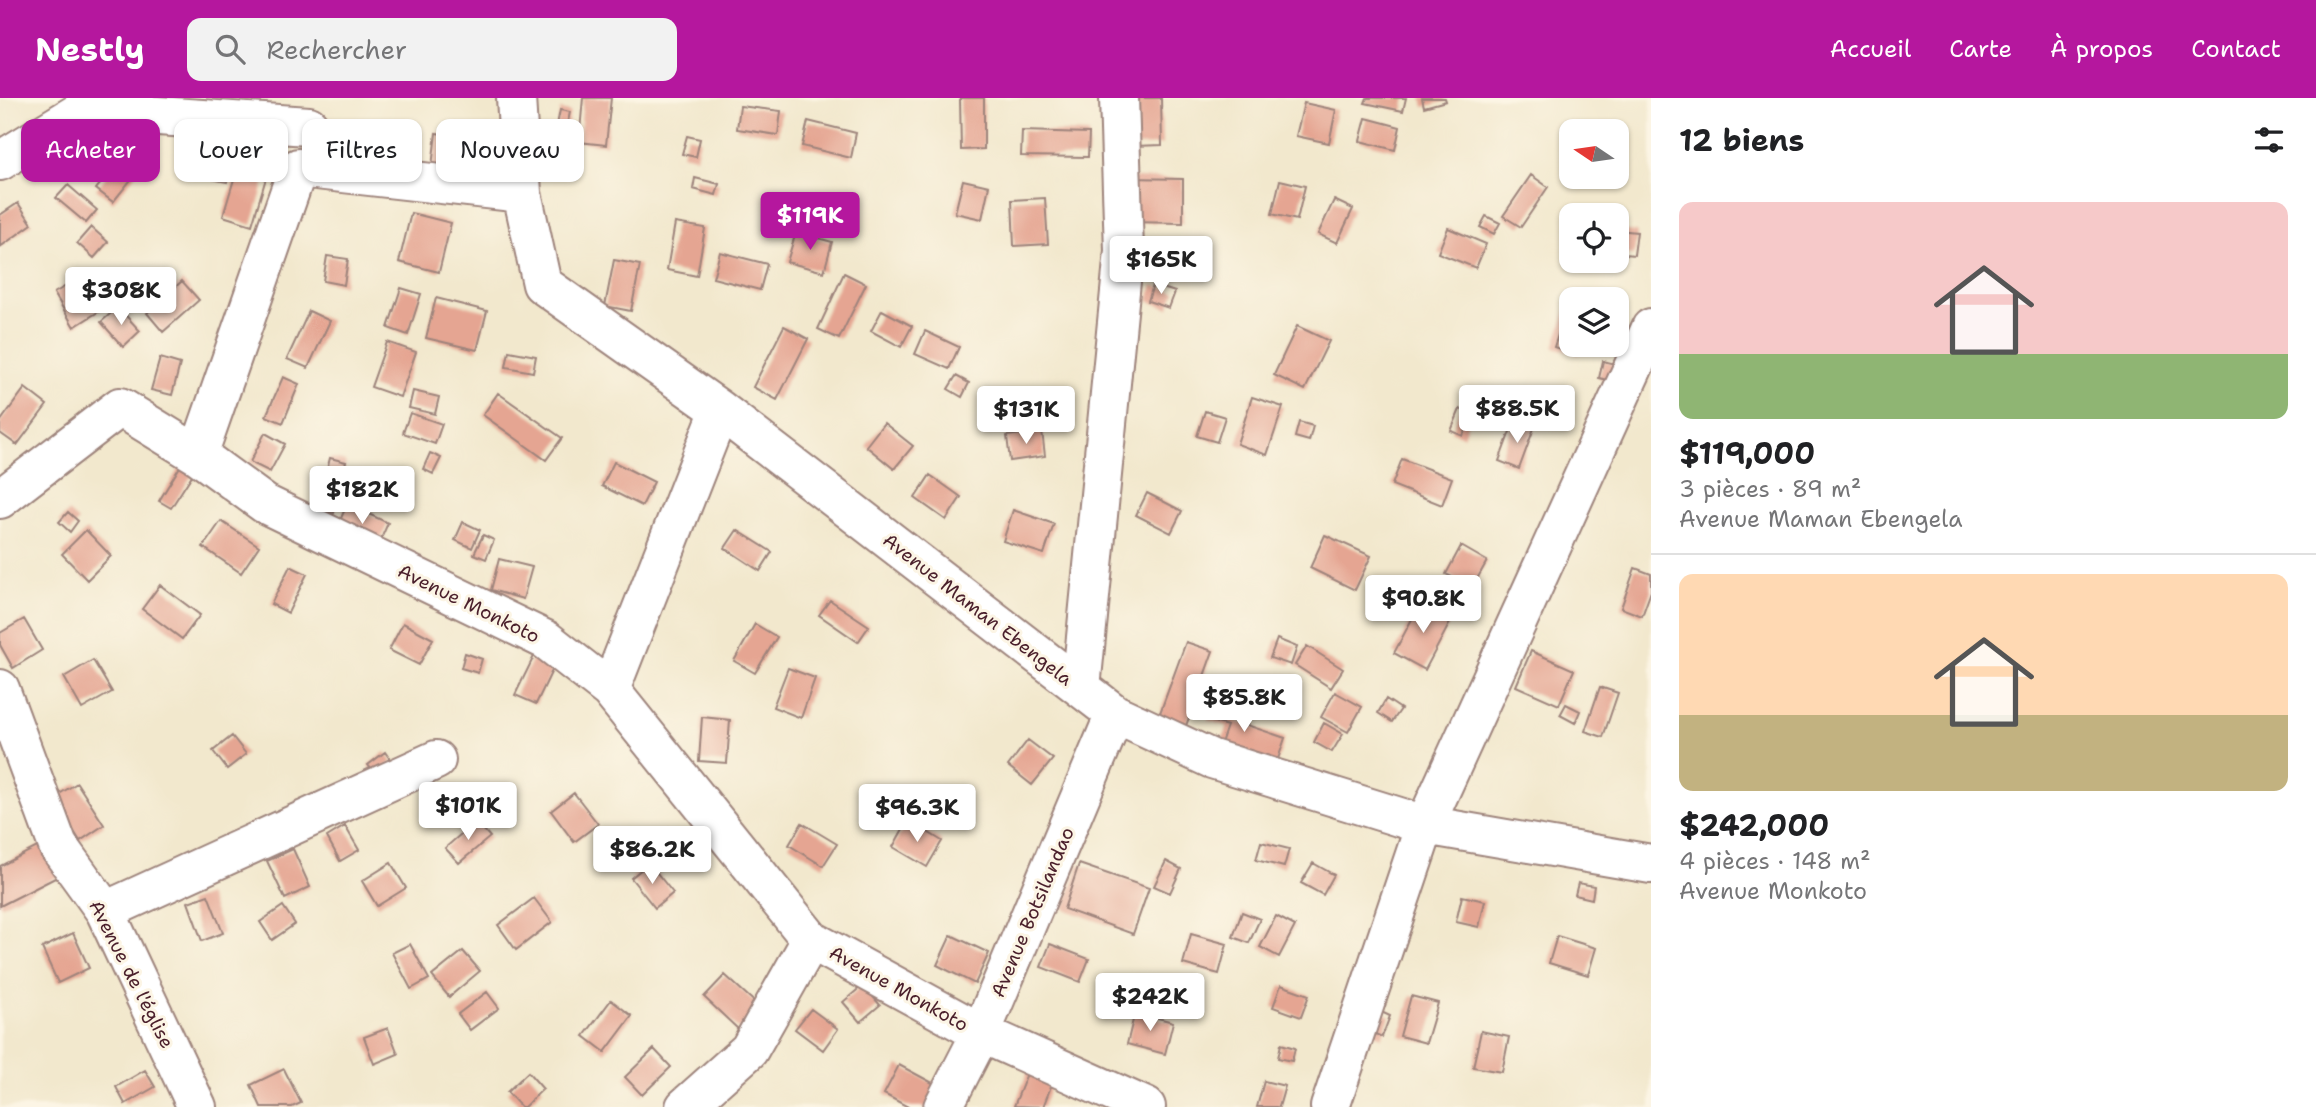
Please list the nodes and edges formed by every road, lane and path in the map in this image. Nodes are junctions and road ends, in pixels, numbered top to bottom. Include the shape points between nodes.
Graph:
1 (516, 98) edge
2 (1119, 98) edge
3 (310, 112) edge
4 (0, 162) edge
5 (298, 168) junction
6 (522, 193) junction
7 (1651, 328) edge
8 (720, 410) junction
9 (198, 455) junction
10 (0, 499) edge
11 (1081, 688) junction
12 (0, 689) edge
13 (610, 690) junction
14 (1115, 714) junction
15 (436, 760) dead end
16 (1425, 825) junction
17 (1651, 864) edge
18 (105, 911) junction
19 (811, 940) junction
20 (981, 1033) junction
21 (197, 1107) edge
22 (685, 1107) edge
23 (943, 1107) edge
24 (1146, 1107) edge
25 (1330, 1107) edge

1 - 6 street, Avenue Maman Ebengela
2 - 11 street via 1124,251
3 - 4 street via 81,111
3 - 5 street
5 - 6 street
5 - 9 street
6 - 8 street, Avenue Maman Ebengela via 542,284
7 - 16 street
8 - 11 street, Avenue Maman Ebengela
8 - 13 street
9 - 10 street, Avenue Monkoto via 120,407
9 - 13 street, Avenue Monkoto via 265,504 546,640
11 - 14 street, Avenue Maman Ebengela
12 - 18 street, Avenue de l'église via 58,846
13 - 19 street, Avenue Monkoto
14 - 16 street, Avenue Maman Ebengela via 1212,759
14 - 20 street, Avenue Botsilandao
15 - 18 street
16 - 17 street, Avenue Maman Ebengela
16 - 25 street
18 - 21 street, Avenue de l'église
19 - 20 street, Avenue Monkoto
19 - 22 street via 749,1050
20 - 23 street, Avenue Botsilandao
20 - 24 street, Avenue Monkoto

